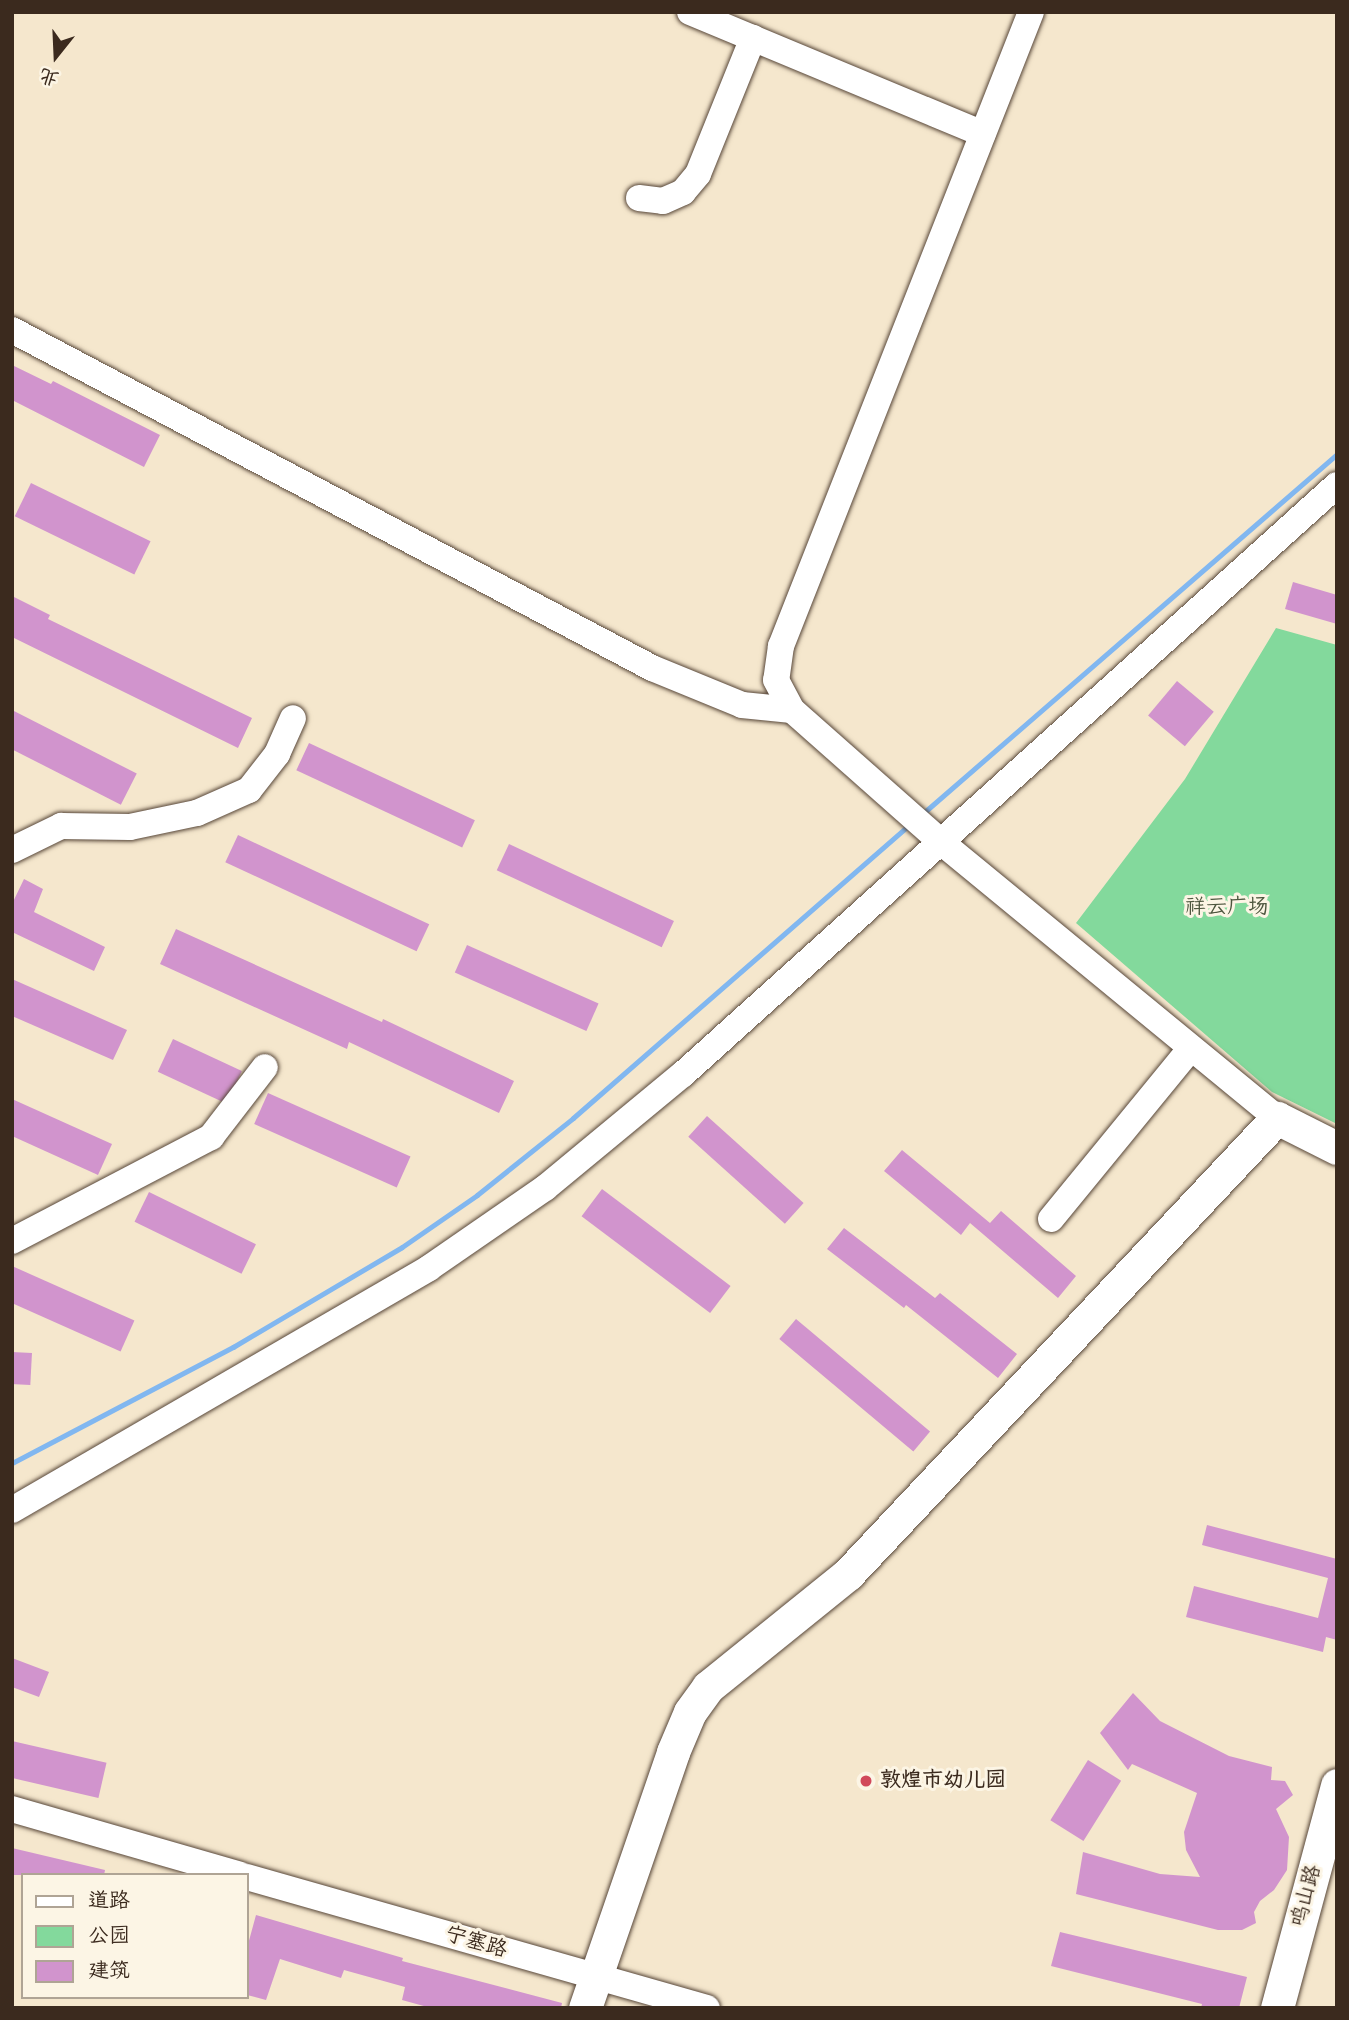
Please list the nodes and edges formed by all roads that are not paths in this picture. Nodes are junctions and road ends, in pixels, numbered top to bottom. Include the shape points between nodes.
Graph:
1 (690, 12) edge
2 (1031, 12) edge
3 (753, 38) junction
4 (983, 134) junction
5 (639, 198) dead end
6 (12, 330) edge
7 (1337, 485) edge
8 (792, 710) junction
9 (293, 719) dead end
10 (924, 827) junction
11 (12, 850) edge
12 (1191, 1048) junction
13 (265, 1068) dead end
14 (1277, 1118) junction
15 (1337, 1148) edge
16 (1051, 1219) dead end
17 (12, 1241) edge
18 (12, 1510) edge
19 (1337, 1785) edge
20 (12, 1809) edge
21 (233, 1873) edge
22 (248, 1877) edge
23 (593, 1976) junction
24 (584, 2008) edge
25 (706, 2008) edge
26 (1277, 2008) edge

1 - 3 street
2 - 4 street
3 - 4 street
3 - 5 street via 698,174 683,192 663,201
4 - 8 street via 781,646 776,680
6 - 8 street via 652,668 742,705
7 - 10 street
8 - 10 street
9 - 11 street via 277,754 249,790 197,813 130,827 61,826
10 - 12 street
10 - 18 street via 683,1074 545,1188 429,1268
12 - 14 street
12 - 16 street
13 - 17 street via 211,1137
14 - 15 main road
14 - 23 main road via 848,1574 708,1687 690,1712 673,1752
19 - 26 main road, 鸣山路
20 - 21 street
22 - 23 street, 宁塞路
23 - 24 main road
23 - 25 street, 宁塞路

